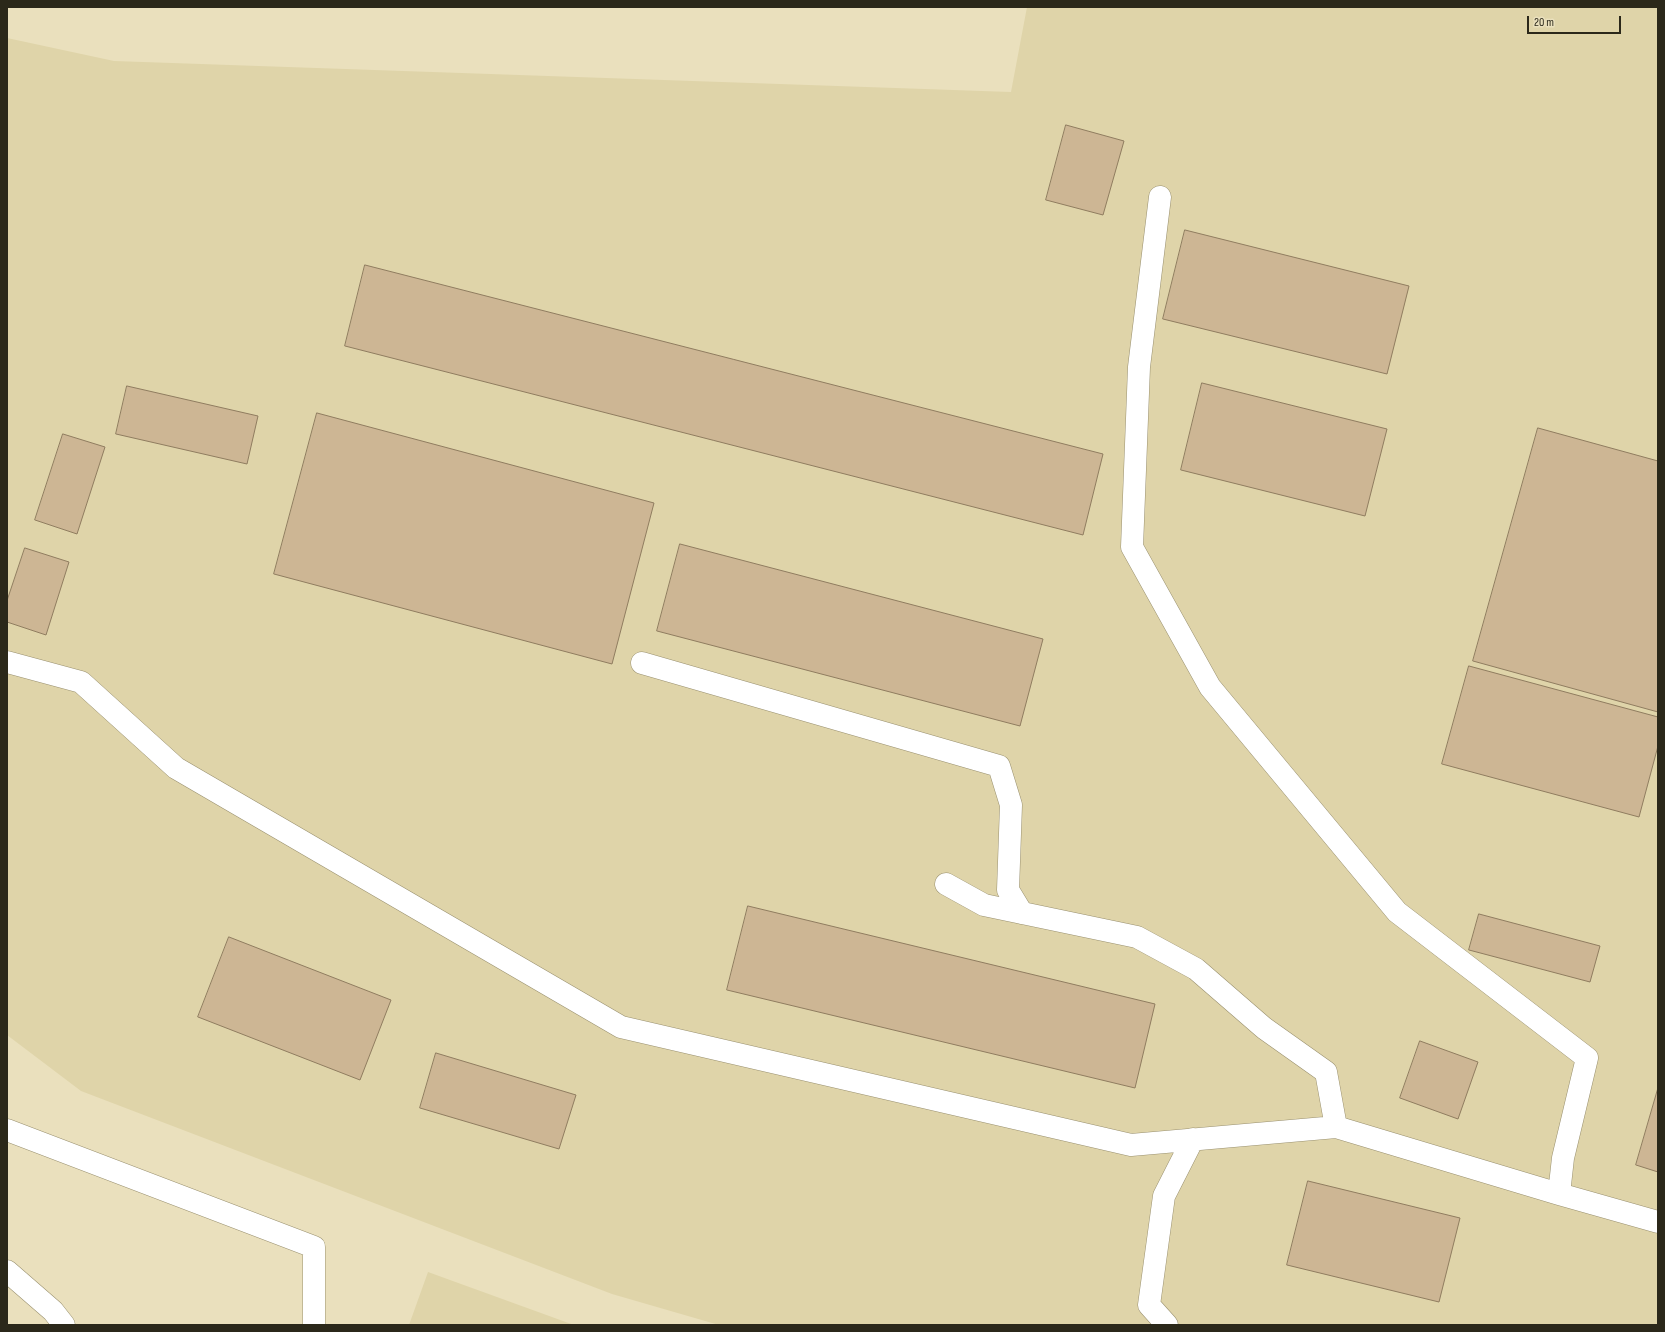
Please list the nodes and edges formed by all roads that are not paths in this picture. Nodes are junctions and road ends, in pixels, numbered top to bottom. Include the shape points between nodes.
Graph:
1 (1160, 197) dead end
2 (7, 662) edge
3 (642, 663) dead end
4 (946, 884) dead end
5 (1022, 913) junction
6 (1336, 1127) junction
7 (7, 1130) edge
8 (1193, 1139) junction
9 (1559, 1194) junction
10 (1658, 1222) edge
11 (7, 1271) edge
12 (64, 1325) edge
13 (314, 1325) edge
14 (1167, 1325) edge

1 - 9 street via 1139,367 1132,547 1210,687 1397,912 1587,1058 1563,1158
2 - 8 street via 81,682 176,768 621,1027 1131,1145
3 - 5 street via 999,766 1011,805 1008,890
4 - 5 street via 984,905
5 - 6 street via 1137,937 1196,969 1264,1028 1326,1072
6 - 8 street
6 - 9 street
7 - 13 street via 314,1247
8 - 14 street via 1164,1196 1149,1305
9 - 10 street
11 - 12 street via 53,1311

